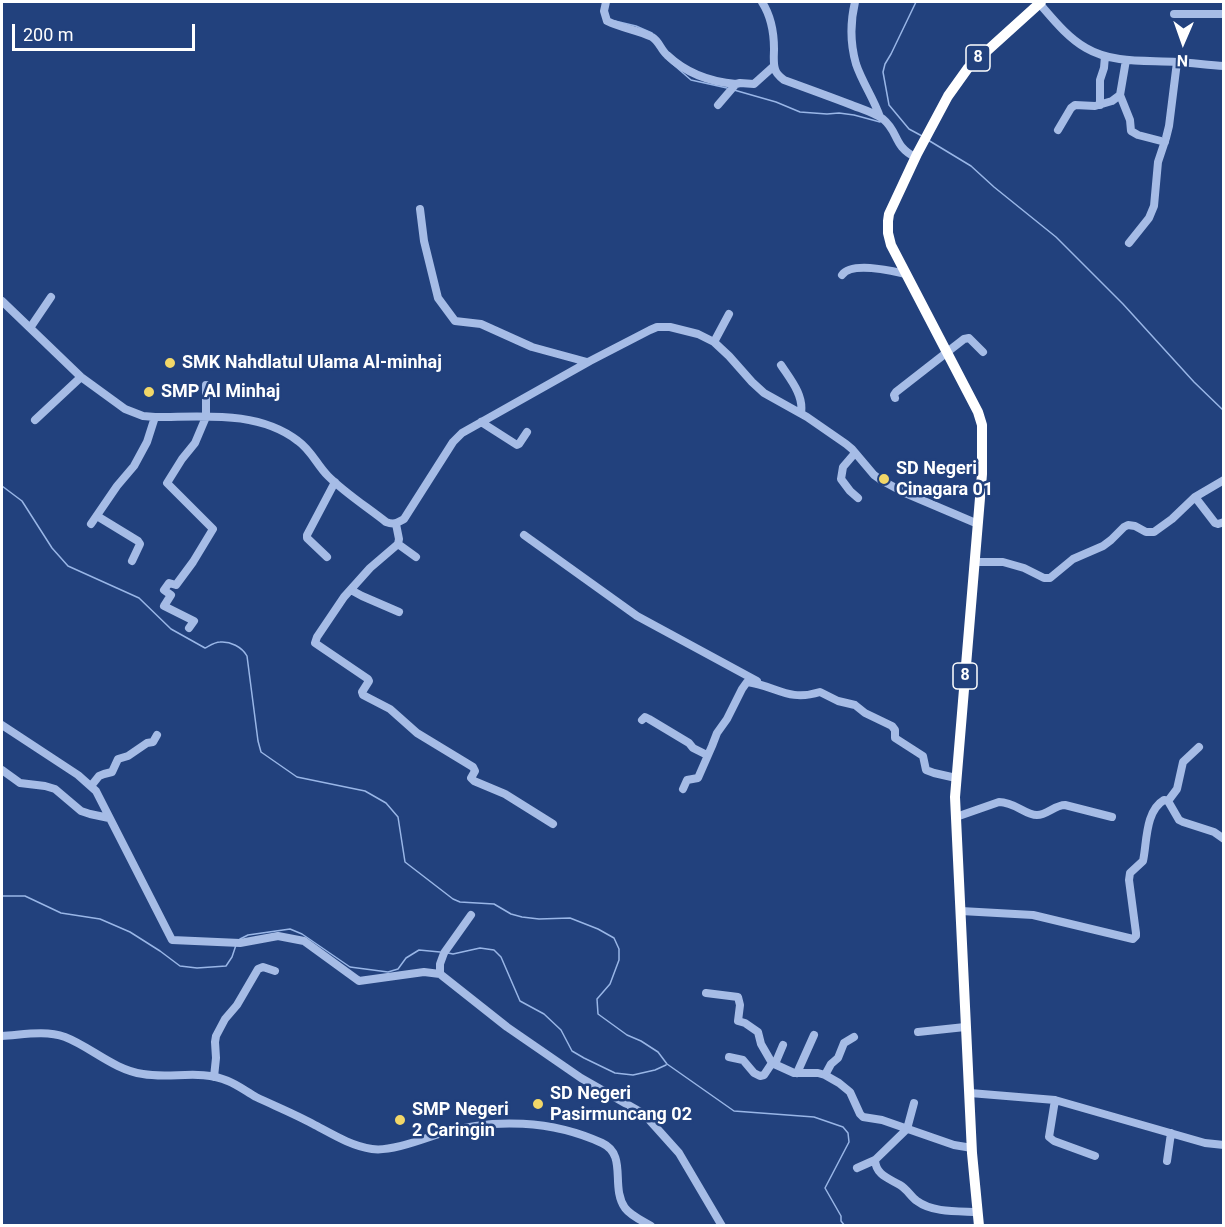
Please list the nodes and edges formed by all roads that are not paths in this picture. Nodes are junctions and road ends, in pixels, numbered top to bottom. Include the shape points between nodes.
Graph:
1 (606, 2) edge
2 (762, 2) edge
3 (855, 2) edge
4 (1040, 2) edge
5 (1174, 14) dead end
6 (1224, 14) edge
7 (1105, 56) junction
8 (1126, 60) junction
9 (1177, 62) junction
10 (774, 66) junction
11 (1224, 66) edge
12 (734, 87) junction
13 (1120, 95) junction
14 (718, 105) dead end
15 (1100, 105) junction
16 (880, 117) junction
17 (1058, 130) dead end
18 (1165, 142) junction
19 (916, 155) junction
20 (420, 209) dead end
21 (1129, 243) dead end
22 (906, 274) junction
23 (842, 275) dead end
24 (51, 297) dead end
25 (2, 301) edge
26 (729, 314) dead end
27 (30, 328) junction
28 (714, 342) junction
29 (983, 352) dead end
30 (947, 353) junction
31 (586, 362) junction
32 (781, 365) dead end
33 (81, 377) junction
34 (206, 385) dead end
35 (895, 398) dead end
36 (801, 413) junction
37 (155, 417) junction
38 (206, 417) junction
39 (35, 420) dead end
40 (481, 422) junction
41 (527, 432) dead end
42 (855, 453) junction
43 (1224, 480) edge
44 (335, 482) junction
45 (1195, 497) junction
46 (858, 498) dead end
47 (98, 516) junction
48 (1224, 522) edge
49 (91, 524) dead end
50 (396, 524) junction
51 (978, 524) junction
52 (524, 535) dead end
53 (398, 544) junction
54 (327, 557) dead end
55 (416, 557) dead end
56 (132, 561) dead end
57 (975, 562) junction
58 (351, 590) junction
59 (399, 612) dead end
60 (189, 628) dead end
61 (764, 685) junction
62 (642, 720) dead end
63 (2, 725) edge
64 (157, 735) dead end
65 (1200, 747) dead end
66 (707, 755) junction
67 (2, 770) edge
68 (956, 778) junction
69 (90, 786) junction
70 (683, 789) dead end
71 (1168, 801) junction
72 (1112, 816) dead end
73 (956, 817) junction
74 (109, 818) junction
75 (553, 824) dead end
76 (1224, 839) edge
77 (961, 911) junction
78 (471, 915) dead end
79 (275, 971) dead end
80 (440, 974) junction
81 (706, 993) dead end
82 (965, 1027) junction
83 (918, 1032) dead end
84 (814, 1035) dead end
85 (2, 1036) edge
86 (854, 1037) dead end
87 (783, 1045) dead end
88 (729, 1057) dead end
89 (774, 1063) junction
90 (797, 1073) junction
91 (825, 1075) junction
92 (214, 1077) junction
93 (970, 1093) junction
94 (1055, 1100) junction
95 (914, 1103) dead end
96 (906, 1129) junction
97 (1171, 1133) junction
98 (1224, 1145) edge
99 (972, 1148) junction
100 (1095, 1156) dead end
101 (875, 1160) junction
102 (1167, 1161) dead end
103 (857, 1168) dead end
104 (978, 1212) junction
105 (651, 1226) edge
106 (722, 1226) edge
107 (979, 1226) edge

1 - 12 street via 607,21 654,39 664,54 705,79
2 - 10 street via 771,22
3 - 16 street via 852,44
4 - 7 street via 1079,43
4 - 19 highway, 8 via 968,68
5 - 6 street
7 - 8 street
7 - 15 street
8 - 9 street
8 - 13 street
9 - 11 street
9 - 18 street
10 - 12 street via 754,84 740,83
10 - 16 street via 784,80
12 - 14 street
13 - 15 street
13 - 18 street via 1132,133
15 - 17 street via 1075,105
16 - 19 street via 903,149
18 - 21 street via 1158,162 1152,212
19 - 22 highway, 8 via 888,221 891,244
20 - 31 street via 438,298 455,321 481,324 532,347
22 - 23 street via 869,268 850,269
22 - 30 highway, 8
24 - 27 street
25 - 27 street
26 - 28 street
27 - 33 street
28 - 31 street via 686,330 657,327
28 - 36 street via 764,393
29 - 30 street via 968,338
30 - 35 street via 896,392
30 - 51 highway, 8 via 982,425
31 - 40 street
32 - 36 street via 798,392
33 - 37 street via 125,409
33 - 39 street
34 - 38 street
36 - 42 street
37 - 38 street
37 - 47 street via 141,453
38 - 44 street via 231,417 280,430 304,446
38 - 60 street via 195,443 167,483 213,529 176,585 169,583 164,590 171,595 164,606 194,621
40 - 41 street via 517,445
40 - 50 street via 453,442 404,519
42 - 46 street via 843,467 841,479
42 - 51 street via 889,486
43 - 45 street
44 - 50 street via 386,522
44 - 54 street via 307,535
45 - 48 street via 1215,523
45 - 57 street via 1154,532 1128,525 1103,546 1073,559 1050,578 1003,562
47 - 49 street
47 - 56 street via 138,541
50 - 53 street
51 - 57 highway, 8
52 - 61 street via 637,616
53 - 55 street
53 - 58 street
57 - 68 highway, 8
58 - 59 street
58 - 75 street via 316,644 368,679 363,695 390,709 417,733 473,767 474,781 505,794
61 - 66 street via 744,685
61 - 68 street via 789,695 820,692 855,705 892,726 895,738 923,756 926,770
62 - 66 street via 649,719
63 - 69 street
64 - 69 street via 153,742 118,759 112,772
65 - 71 street via 1183,762 1177,789
66 - 70 street via 698,778 687,780
67 - 74 street via 20,783 55,789 81,811
68 - 73 highway, 8
69 - 74 street
71 - 76 street via 1179,820
71 - 77 street via 1161,801 1156,809 1146,834 1143,861 1130,873 1135,938 1033,915
72 - 73 street via 1065,805 1037,815 999,802
73 - 77 highway, 8
74 - 80 street via 172,940 240,943 278,936 304,941 359,981 424,972
77 - 82 highway, 8
78 - 80 street via 444,952
79 - 92 street via 258,969 220,1027 214,1042
80 - 106 street via 572,1072 644,1114 679,1153
81 - 89 street via 738,997 738,1021 758,1032
82 - 83 street
82 - 93 highway, 8
84 - 90 street
85 - 92 street via 55,1035 140,1074
86 - 91 street via 844,1043
87 - 89 street
88 - 89 street via 743,1060 760,1076
89 - 90 street
90 - 91 street
91 - 96 street via 850,1092 863,1117
92 - 105 street via 371,1149 483,1125 540,1125 576,1133 612,1150 623,1205
93 - 94 street
93 - 99 highway, 8
94 - 97 street
94 - 100 street via 1049,1137
95 - 96 street
96 - 99 street
96 - 101 street
97 - 98 street
97 - 102 street
99 - 104 highway, 8
101 - 103 street
101 - 104 street via 880,1174 924,1205
104 - 107 highway, 8

